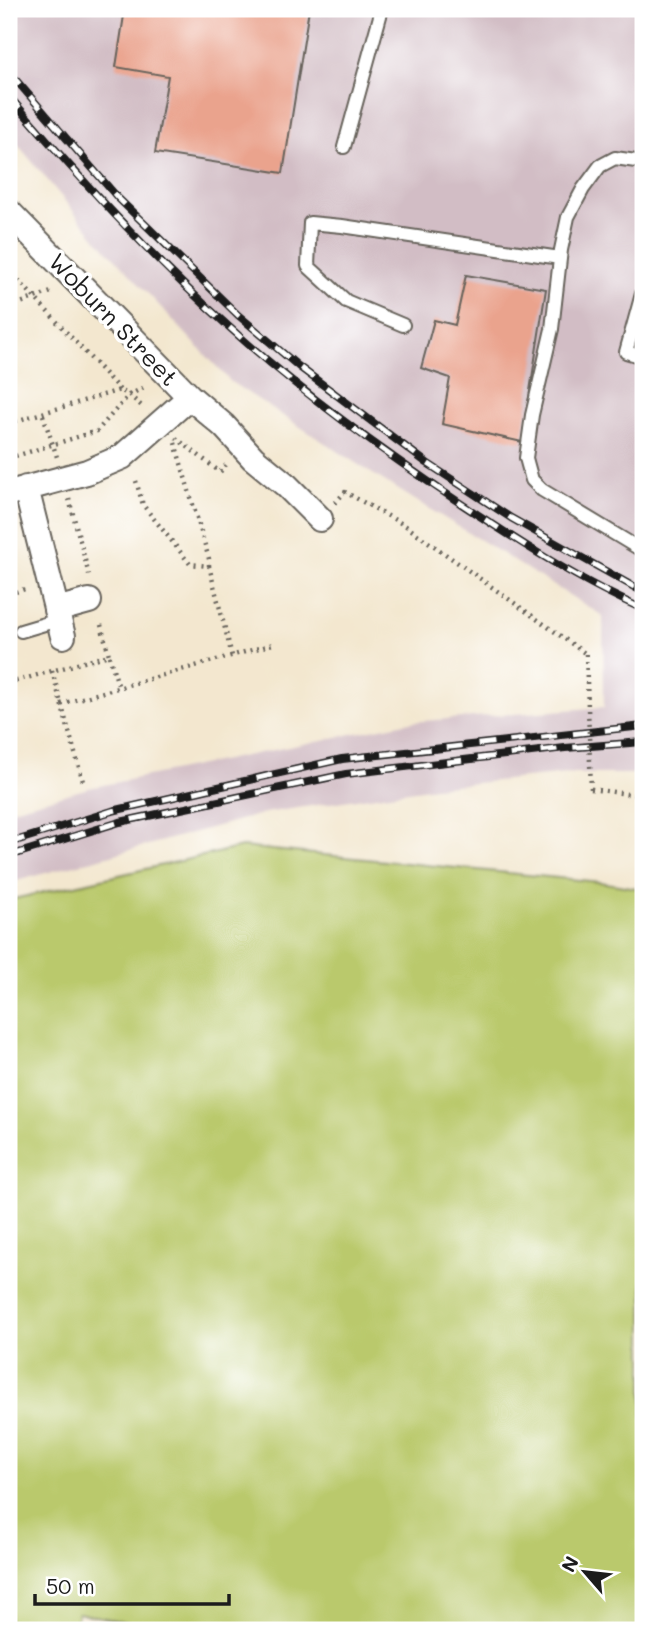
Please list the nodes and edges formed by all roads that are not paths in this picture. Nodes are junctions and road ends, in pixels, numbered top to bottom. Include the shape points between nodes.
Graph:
1 (382, 9) edge
2 (344, 147) dead end
3 (643, 162) edge
4 (9, 212) edge
5 (560, 258) junction
6 (643, 289) edge
7 (403, 325) dead end
8 (643, 357) edge
9 (190, 397) junction
10 (18, 491) edge
11 (320, 519) road end
12 (643, 551) edge
13 (89, 601) dead end
14 (59, 622) junction
15 (21, 631) dead end

1 - 2 lane
3 - 5 lane via 615,158 600,166 568,216
4 - 9 street, Woburn Street
5 - 7 lane via 310,223 308,266 346,301
5 - 12 lane via 552,329 526,458 532,480
6 - 8 lane via 626,352
9 - 10 street, Woburn Street via 122,457
9 - 11 street, Woburn Street
10 - 14 street, Woburn Street
13 - 14 street
14 - 15 lane

